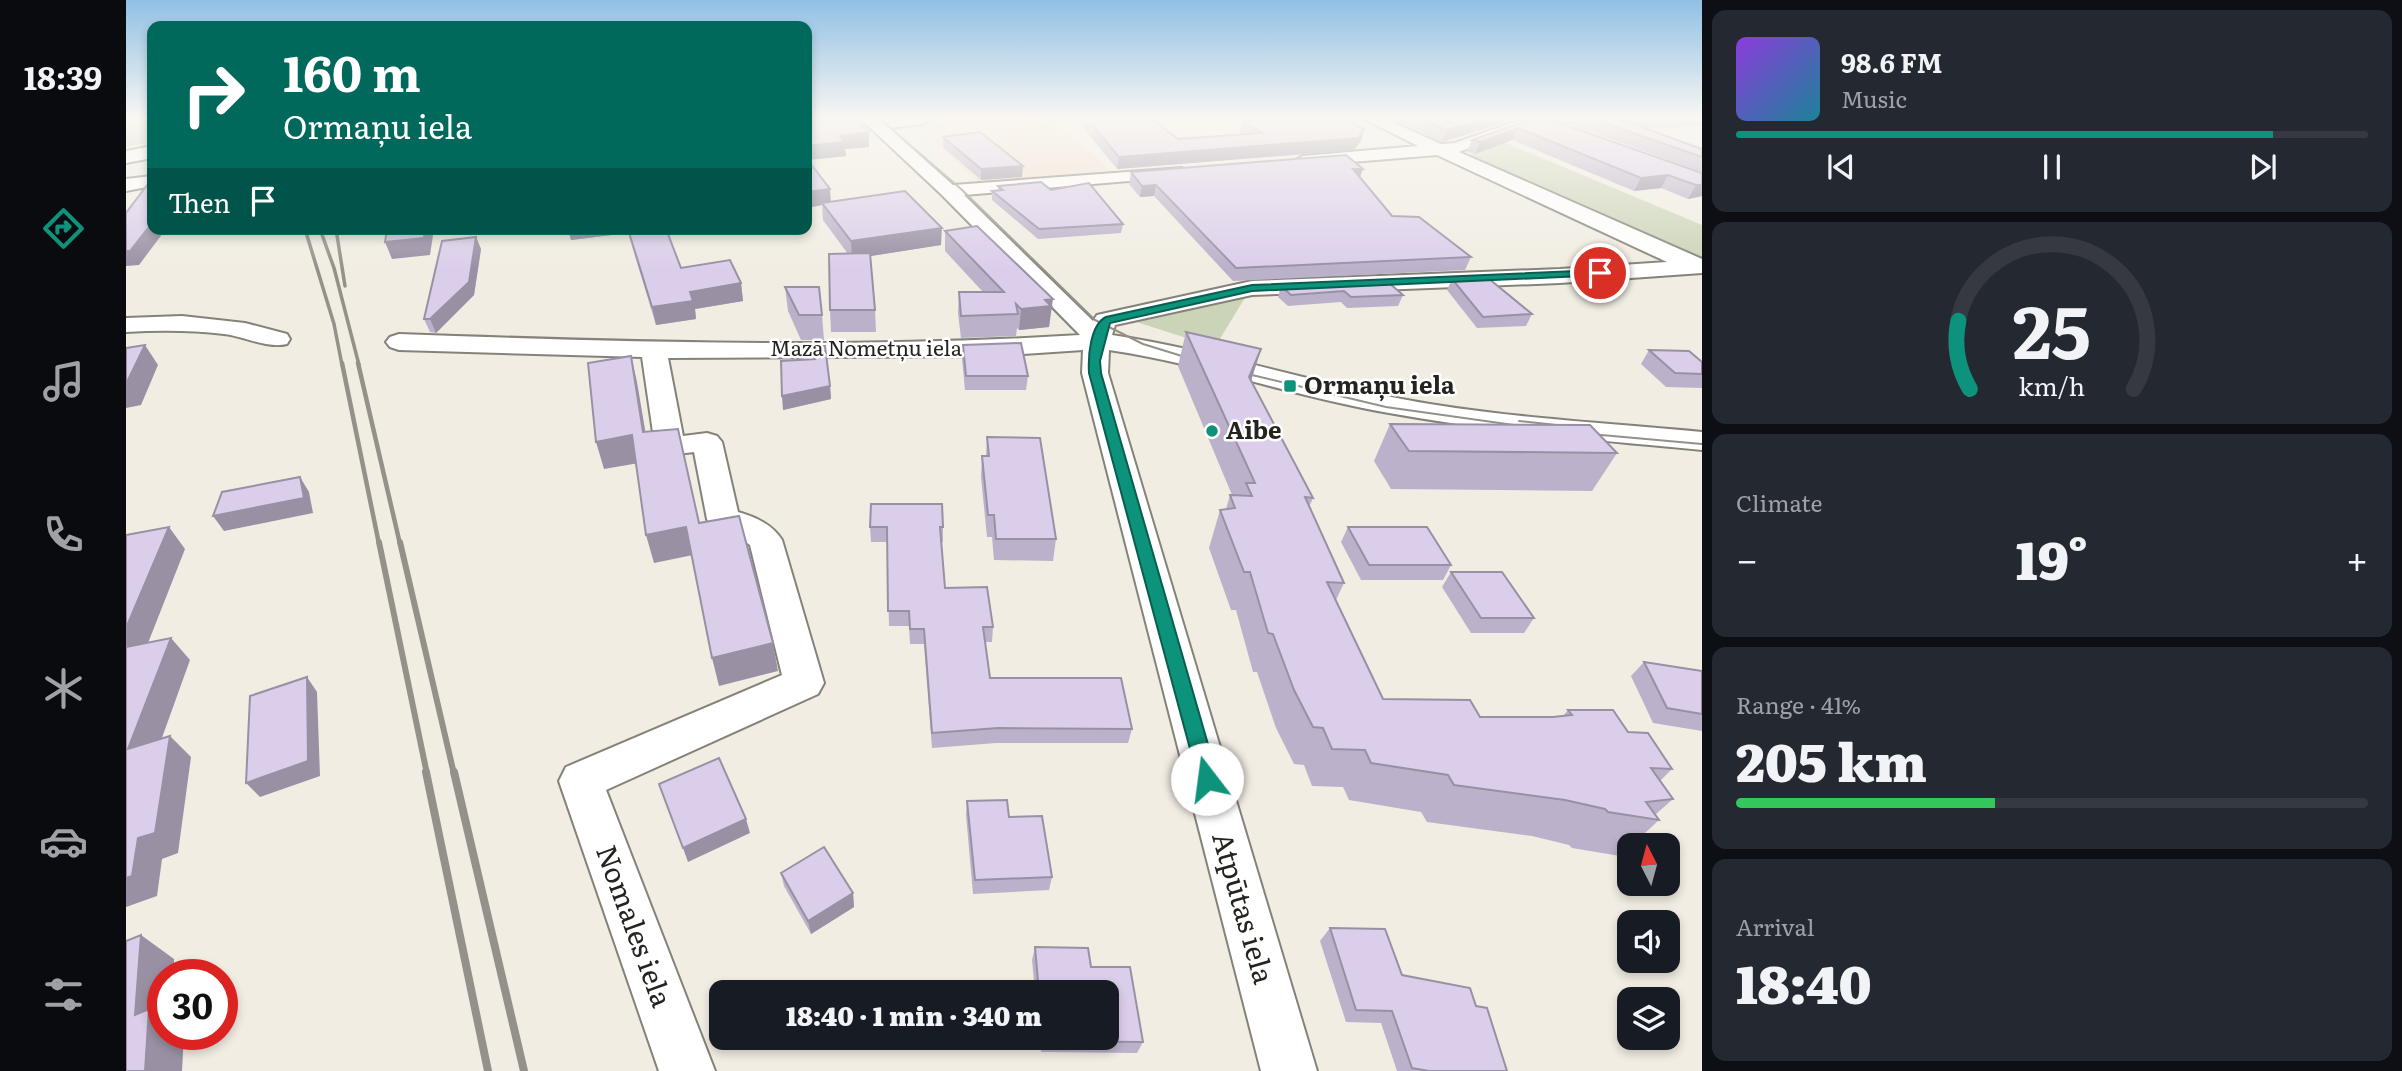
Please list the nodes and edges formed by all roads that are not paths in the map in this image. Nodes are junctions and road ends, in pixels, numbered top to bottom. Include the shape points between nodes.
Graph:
1 (924, 169) edge
2 (1483, 169) edge
3 (1201, 170) edge
4 (147, 182) edge
5 (126, 185) edge
6 (949, 191) junction
7 (1699, 266) edge
8 (126, 325) edge
9 (278, 339) dead end
10 (1100, 341) junction
11 (399, 342) dead end
12 (654, 351) junction
13 (1702, 441) edge
14 (687, 1071) edge
15 (1289, 1071) edge

1 - 6 street
2 - 7 street
3 - 6 street
4 - 5 street
6 - 10 street
7 - 10 street via 1252,288 1106,320
8 - 9 street via 250,331
10 - 12 street, Mazā Nometņu iela via 992,348
10 - 13 street, Mazā Nometņu iela via 1175,352 1389,405
10 - 15 street, Atpūtas iela via 1095,373
11 - 12 street, Mazā Nometņu iela
12 - 14 street, Nomales iela via 670,446 707,442 723,519 744,525 765,540 804,683 581,781

